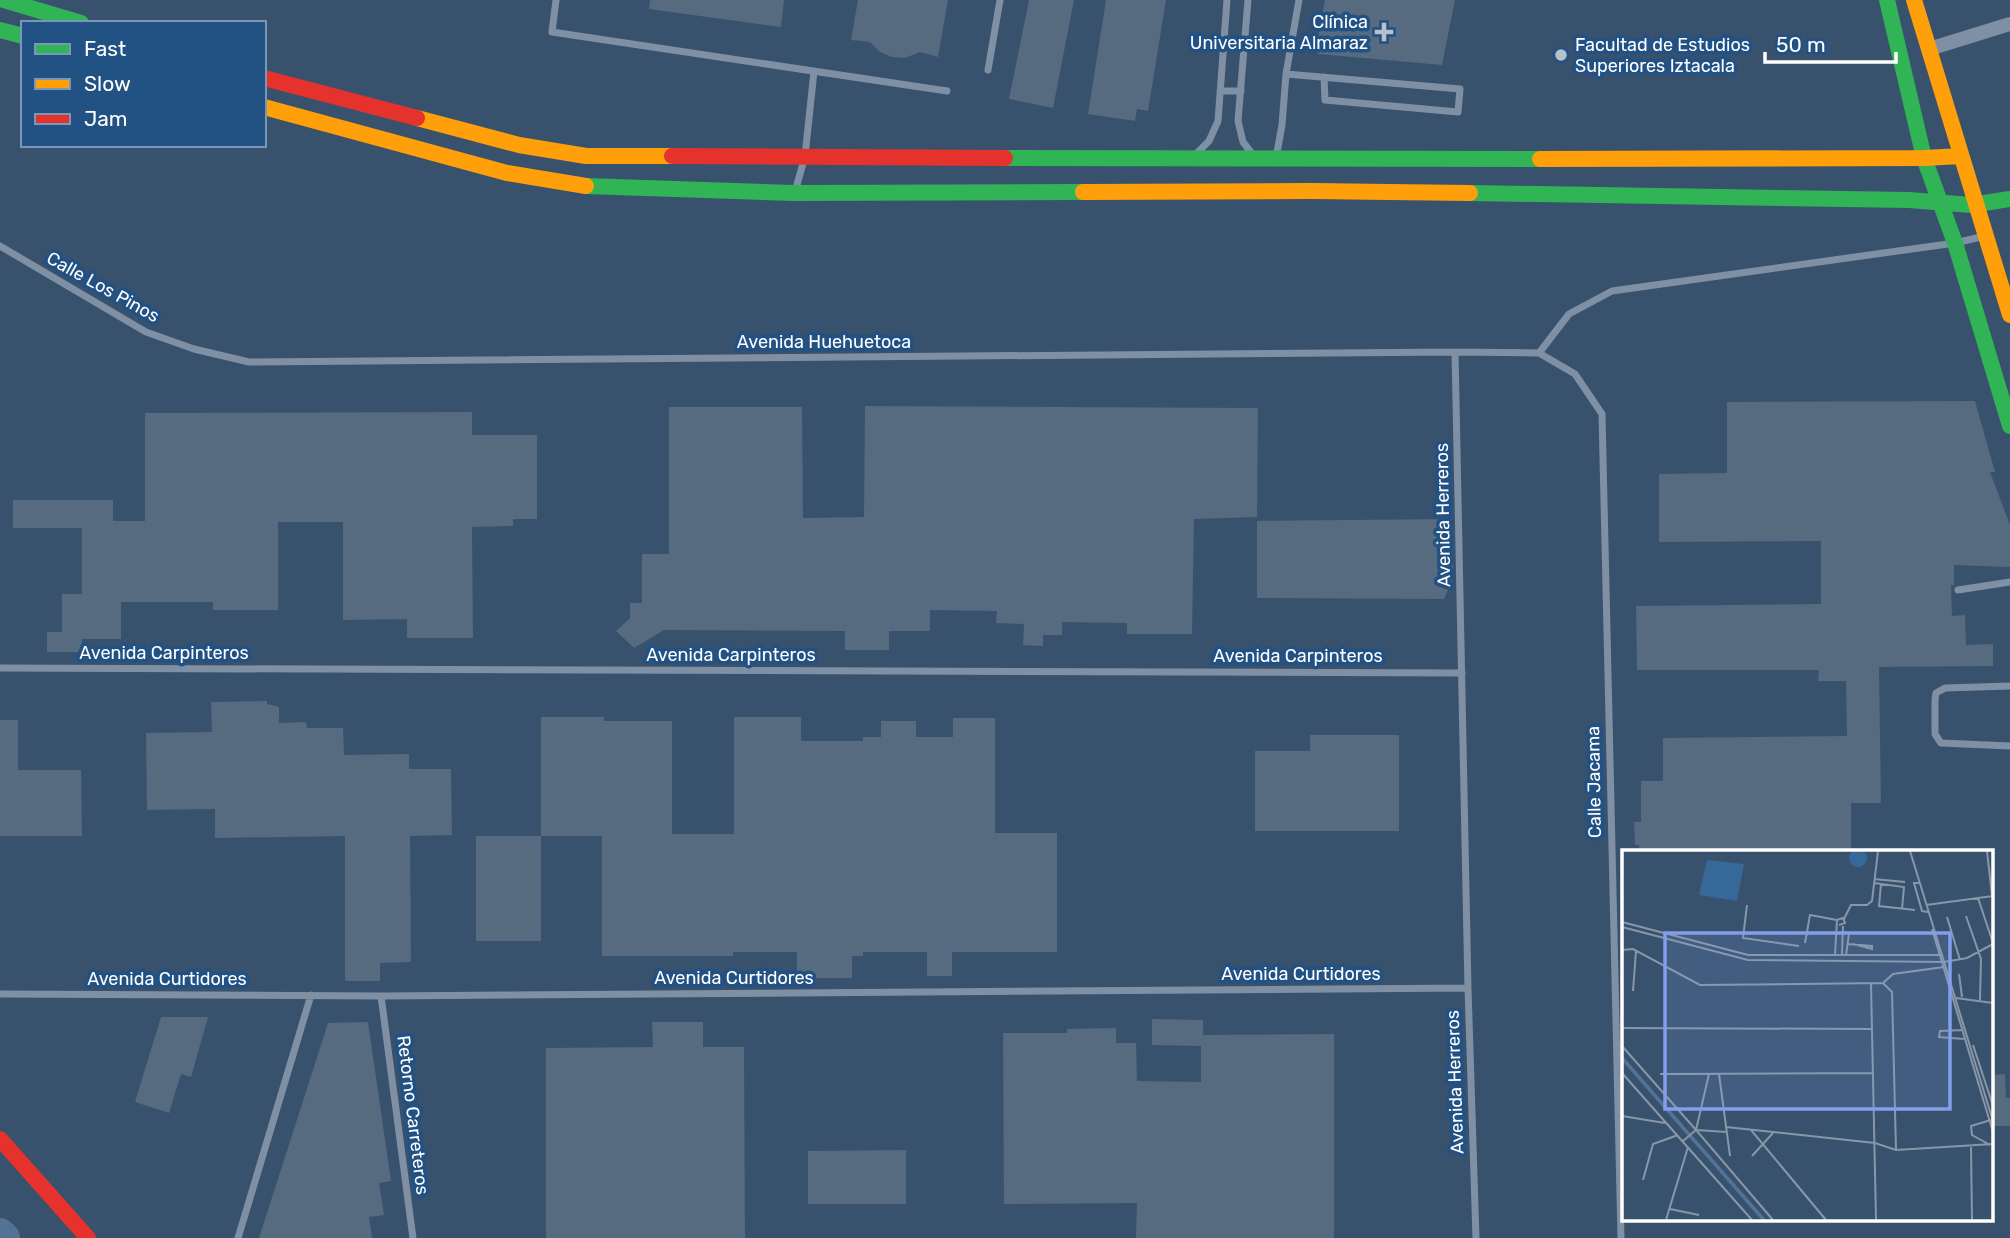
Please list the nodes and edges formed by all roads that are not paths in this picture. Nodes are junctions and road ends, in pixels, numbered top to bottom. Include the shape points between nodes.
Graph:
1 (4, 0) edge
2 (556, 0) edge
3 (1000, 0) edge
4 (1227, 0) edge
5 (1248, 0) edge
6 (1299, 0) edge
7 (1887, 0) edge
8 (1914, 0) edge
9 (73, 21) edge
10 (2010, 24) edge
11 (0, 30) edge
12 (21, 35) edge
13 (1929, 49) junction
14 (988, 70) dead end
15 (814, 71) junction
16 (1286, 74) junction
17 (1324, 77) junction
18 (266, 79) edge
19 (947, 91) dead end
20 (1221, 91) junction
21 (1241, 91) junction
22 (266, 108) edge
23 (804, 156) junction
24 (1961, 156) junction
25 (1192, 157) junction
26 (1256, 158) junction
27 (1276, 158) junction
28 (1924, 158) junction
29 (1311, 175) junction
30 (795, 193) junction
31 (2010, 199) edge
32 (1941, 203) junction
33 (1977, 204) junction
34 (1986, 236) junction
35 (1955, 243) junction
36 (0, 246) edge
37 (2010, 315) edge
38 (194, 349) joint
39 (1455, 352) junction
40 (1539, 353) junction
41 (2010, 426) edge
42 (2010, 582) edge
43 (1958, 590) dead end
44 (0, 668) edge
45 (1462, 673) junction
46 (2010, 686) edge
47 (2010, 746) edge
48 (1468, 988) junction
49 (0, 994) edge
50 (311, 995) junction
51 (381, 996) junction
52 (0, 1139) edge
53 (88, 1238) edge
54 (238, 1238) edge
55 (413, 1238) edge
56 (1476, 1238) edge
57 (1620, 1238) edge

1 - 9 main road
2 - 15 lane via 552,32
3 - 14 lane
4 - 20 lane
5 - 21 lane
6 - 16 lane
7 - 28 main road
8 - 13 main road
10 - 13 street
11 - 12 main road
13 - 24 main road
15 - 19 lane
15 - 23 lane
16 - 17 lane
16 - 27 lane
17 - 17 lane via 1460,89 1458,112 1325,100
18 - 23 main road via 519,145 586,156
20 - 21 lane
20 - 25 lane via 1214,131
21 - 26 lane via 1240,132
22 - 30 main road via 507,173 584,186
23 - 25 main road
23 - 30 lane
24 - 28 main road
24 - 33 main road
25 - 26 main road
26 - 27 main road
27 - 29 main road
28 - 29 main road
28 - 32 main road
29 - 30 main road
29 - 32 main road
31 - 33 main road
32 - 33 main road
32 - 35 main road
33 - 34 main road
34 - 35 lane
34 - 37 main road
35 - 40 lane via 1612,291 1569,314
35 - 41 main road
36 - 38 lane, Calle Los Pinos via 146,331
38 - 39 lane, Avenida Huehuetoca via 249,362
39 - 40 lane
39 - 45 lane, Avenida Herreros
40 - 57 lane, Calle Jacama via 1575,374 1602,414
42 - 43 lane
44 - 45 lane, Avenida Carpinteros
45 - 48 lane, Avenida Herreros
46 - 47 lane via 1945,688 1935,699 1935,734 1941,743
48 - 51 lane, Avenida Curtidores
48 - 56 lane, Avenida Herreros
49 - 50 lane, Avenida Curtidores
50 - 51 lane, Avenida Curtidores
50 - 54 lane
51 - 55 lane, Retorno Carreteros
52 - 53 main road

